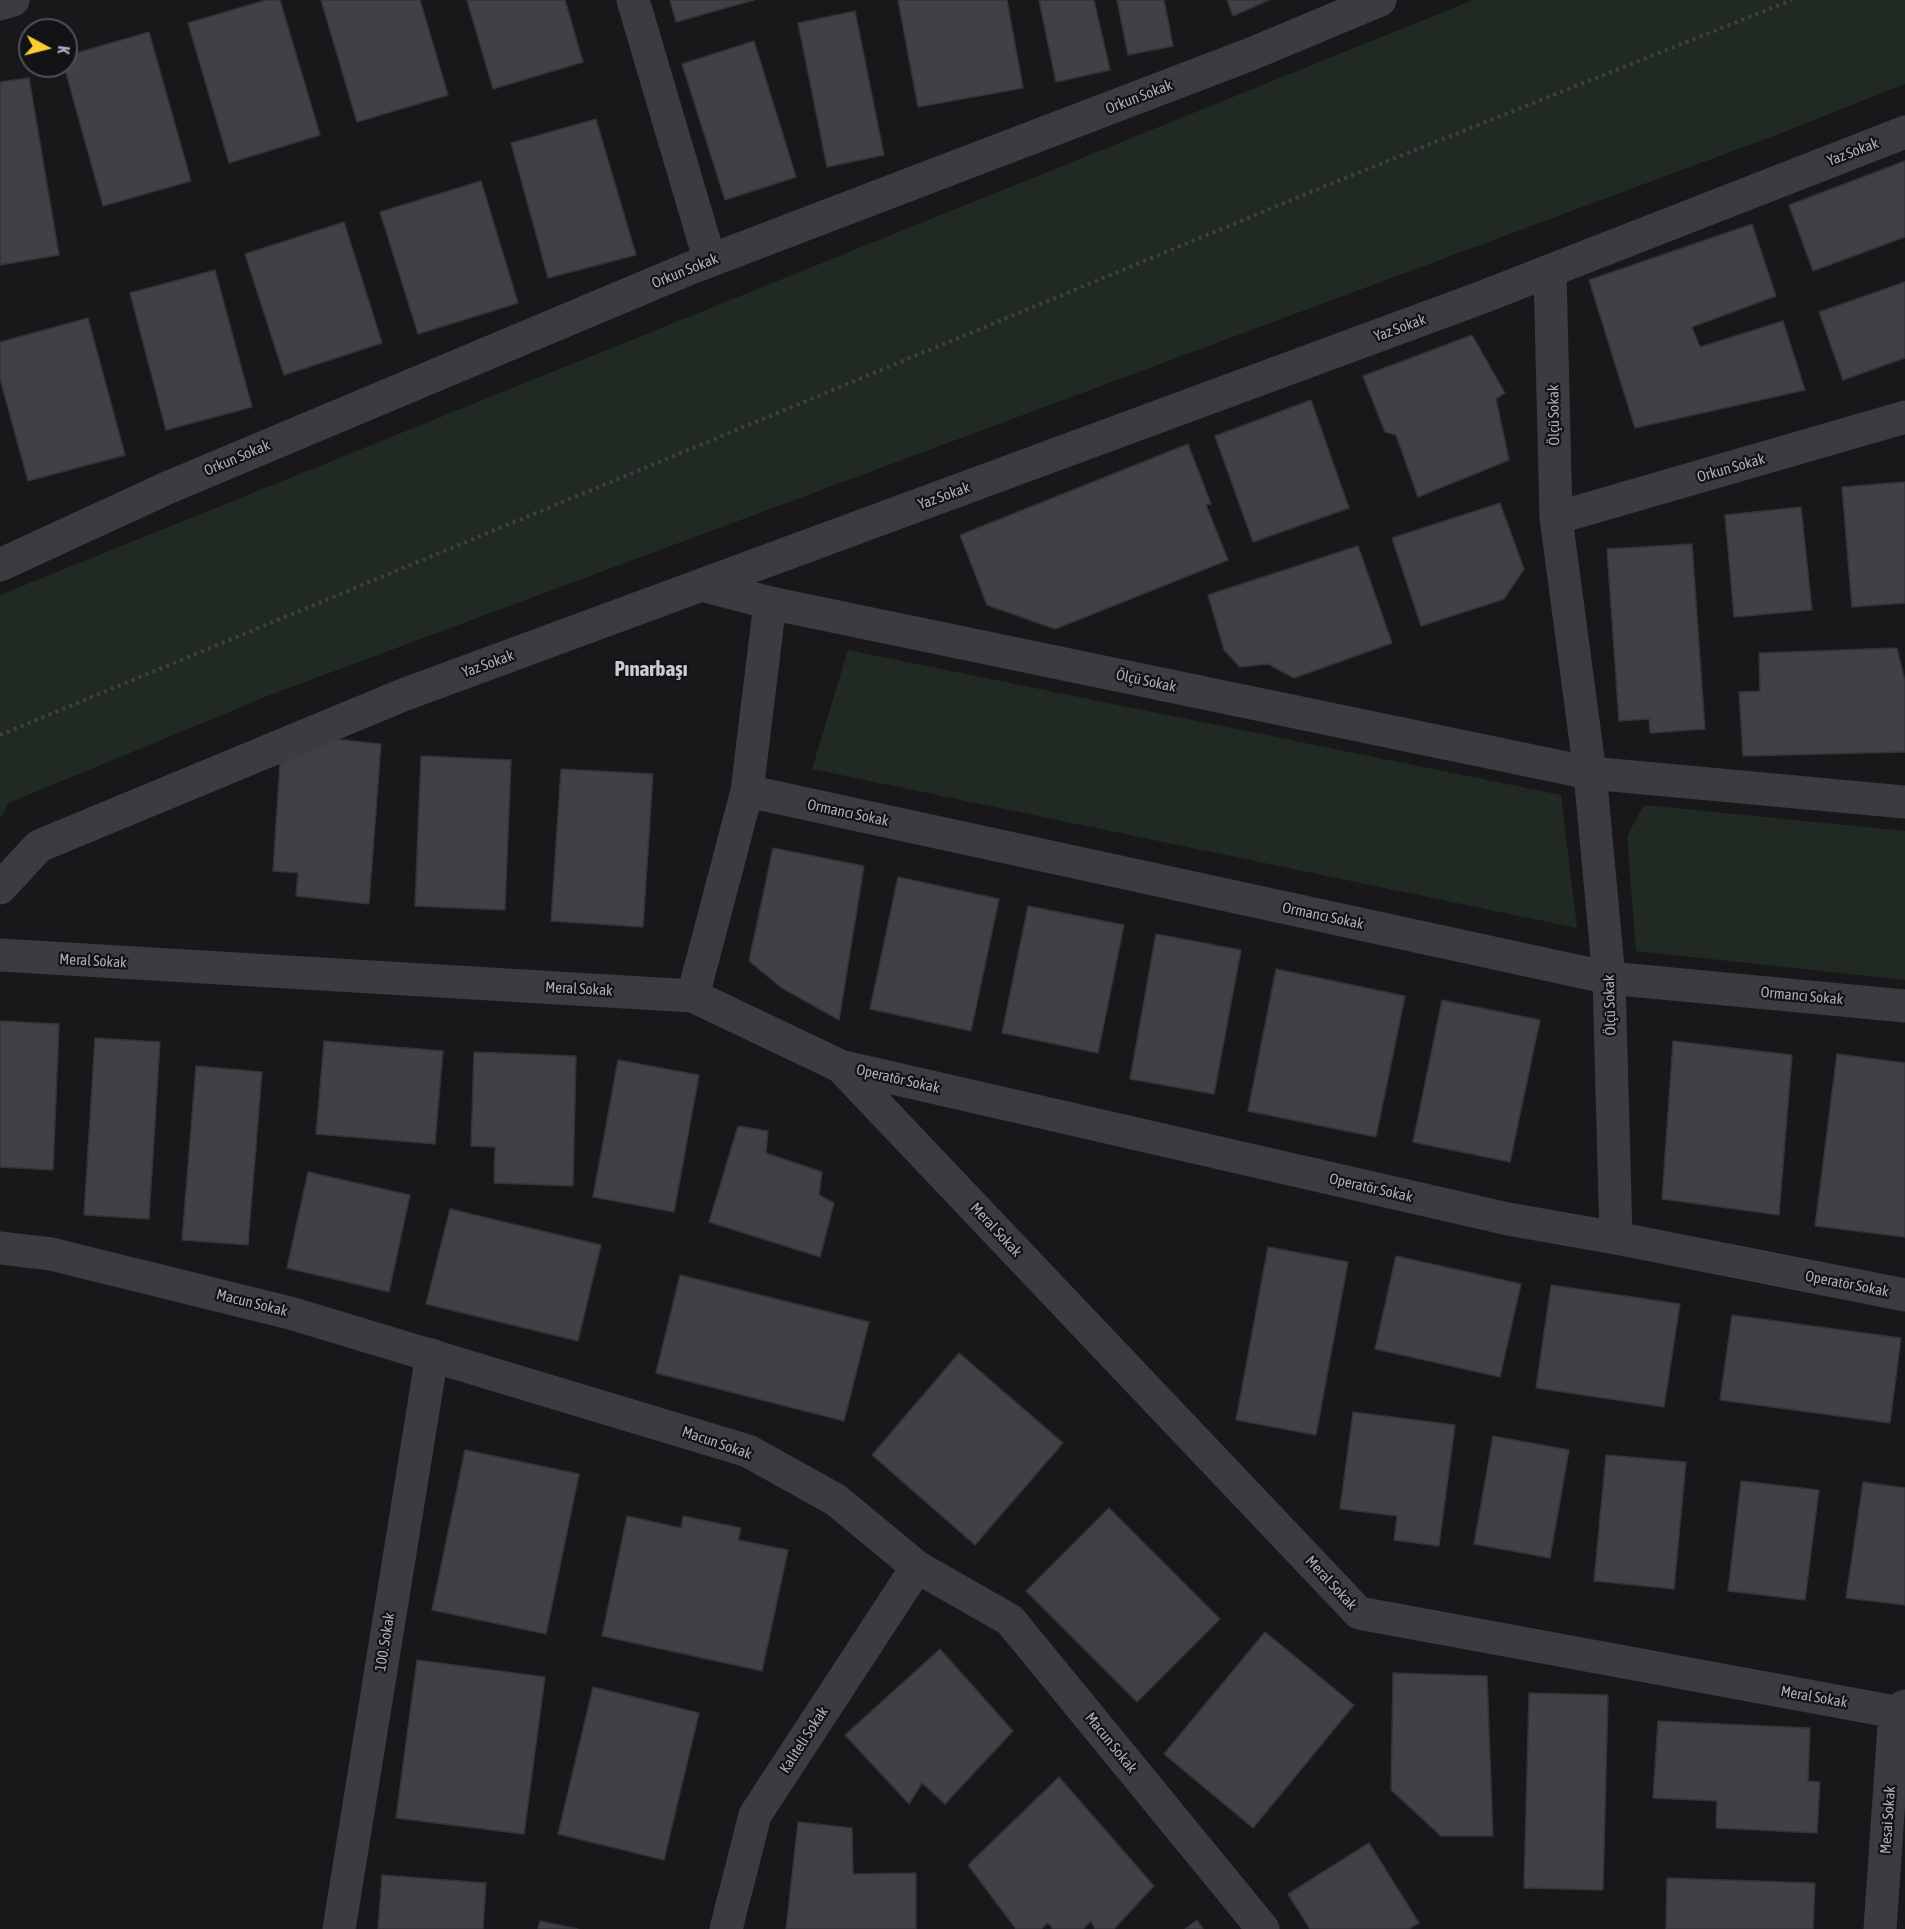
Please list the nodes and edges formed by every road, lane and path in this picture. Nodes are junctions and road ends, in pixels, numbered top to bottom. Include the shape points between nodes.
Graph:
1 (13, 0) edge
2 (633, 0) edge
3 (1380, 0) edge
4 (1792, 0) edge
5 (0, 4) edge
6 (1905, 132) edge
7 (710, 261) junction
8 (1550, 271) junction
9 (1905, 417) edge
10 (1556, 518) junction
11 (0, 565) edge
12 (702, 585) junction
13 (770, 603) junction
14 (0, 735) edge
15 (1590, 773) junction
16 (747, 791) junction
17 (1905, 802) edge
18 (0, 888) edge
19 (0, 955) edge
20 (1609, 978) junction
21 (693, 996) junction
22 (1905, 1006) edge
23 (840, 1066) junction
24 (1616, 1238) junction
25 (0, 1248) edge
26 (1905, 1295) edge
27 (432, 1355) junction
28 (917, 1567) junction
29 (1900, 1709) edge
30 (339, 1929) edge
31 (726, 1929) edge
32 (1263, 1929) edge
33 (1880, 1929) edge

1 - 5 street
2 - 7 street
3 - 7 street, Orkun Sokak via 1240,58
4 - 14 path via 1335,182
6 - 8 street, Yaz Sokak
7 - 11 street, Orkun Sokak via 167,488
8 - 10 street, Ölçü Sokak
8 - 12 street, Yaz Sokak
9 - 10 street, Orkun Sokak
10 - 15 street, Ölçü Sokak
12 - 13 street, Ölçü Sokak
12 - 18 street, Yaz Sokak via 403,695 39,846
13 - 15 street, Ölçü Sokak
13 - 16 street
15 - 17 street, Ölçü Sokak
15 - 20 street, Ölçü Sokak
16 - 20 street, Ormancı Sokak
16 - 21 street
19 - 21 street, Meral Sokak
20 - 22 street, Ormancı Sokak
20 - 24 street, Ölçü Sokak
21 - 23 street, Meral Sokak
23 - 24 street, Operatör Sokak via 1508,1219
23 - 29 street, Meral Sokak via 1359,1612
24 - 26 street, Operatör Sokak
25 - 27 street, Macun Sokak via 51,1254 290,1313
27 - 28 street, Macun Sokak via 748,1451 836,1500
27 - 30 street, 100. Sokak
28 - 31 street, Kaliteli Sokak via 755,1815
28 - 32 street, Macun Sokak via 1010,1620
29 - 33 street, Mesai Sokak

